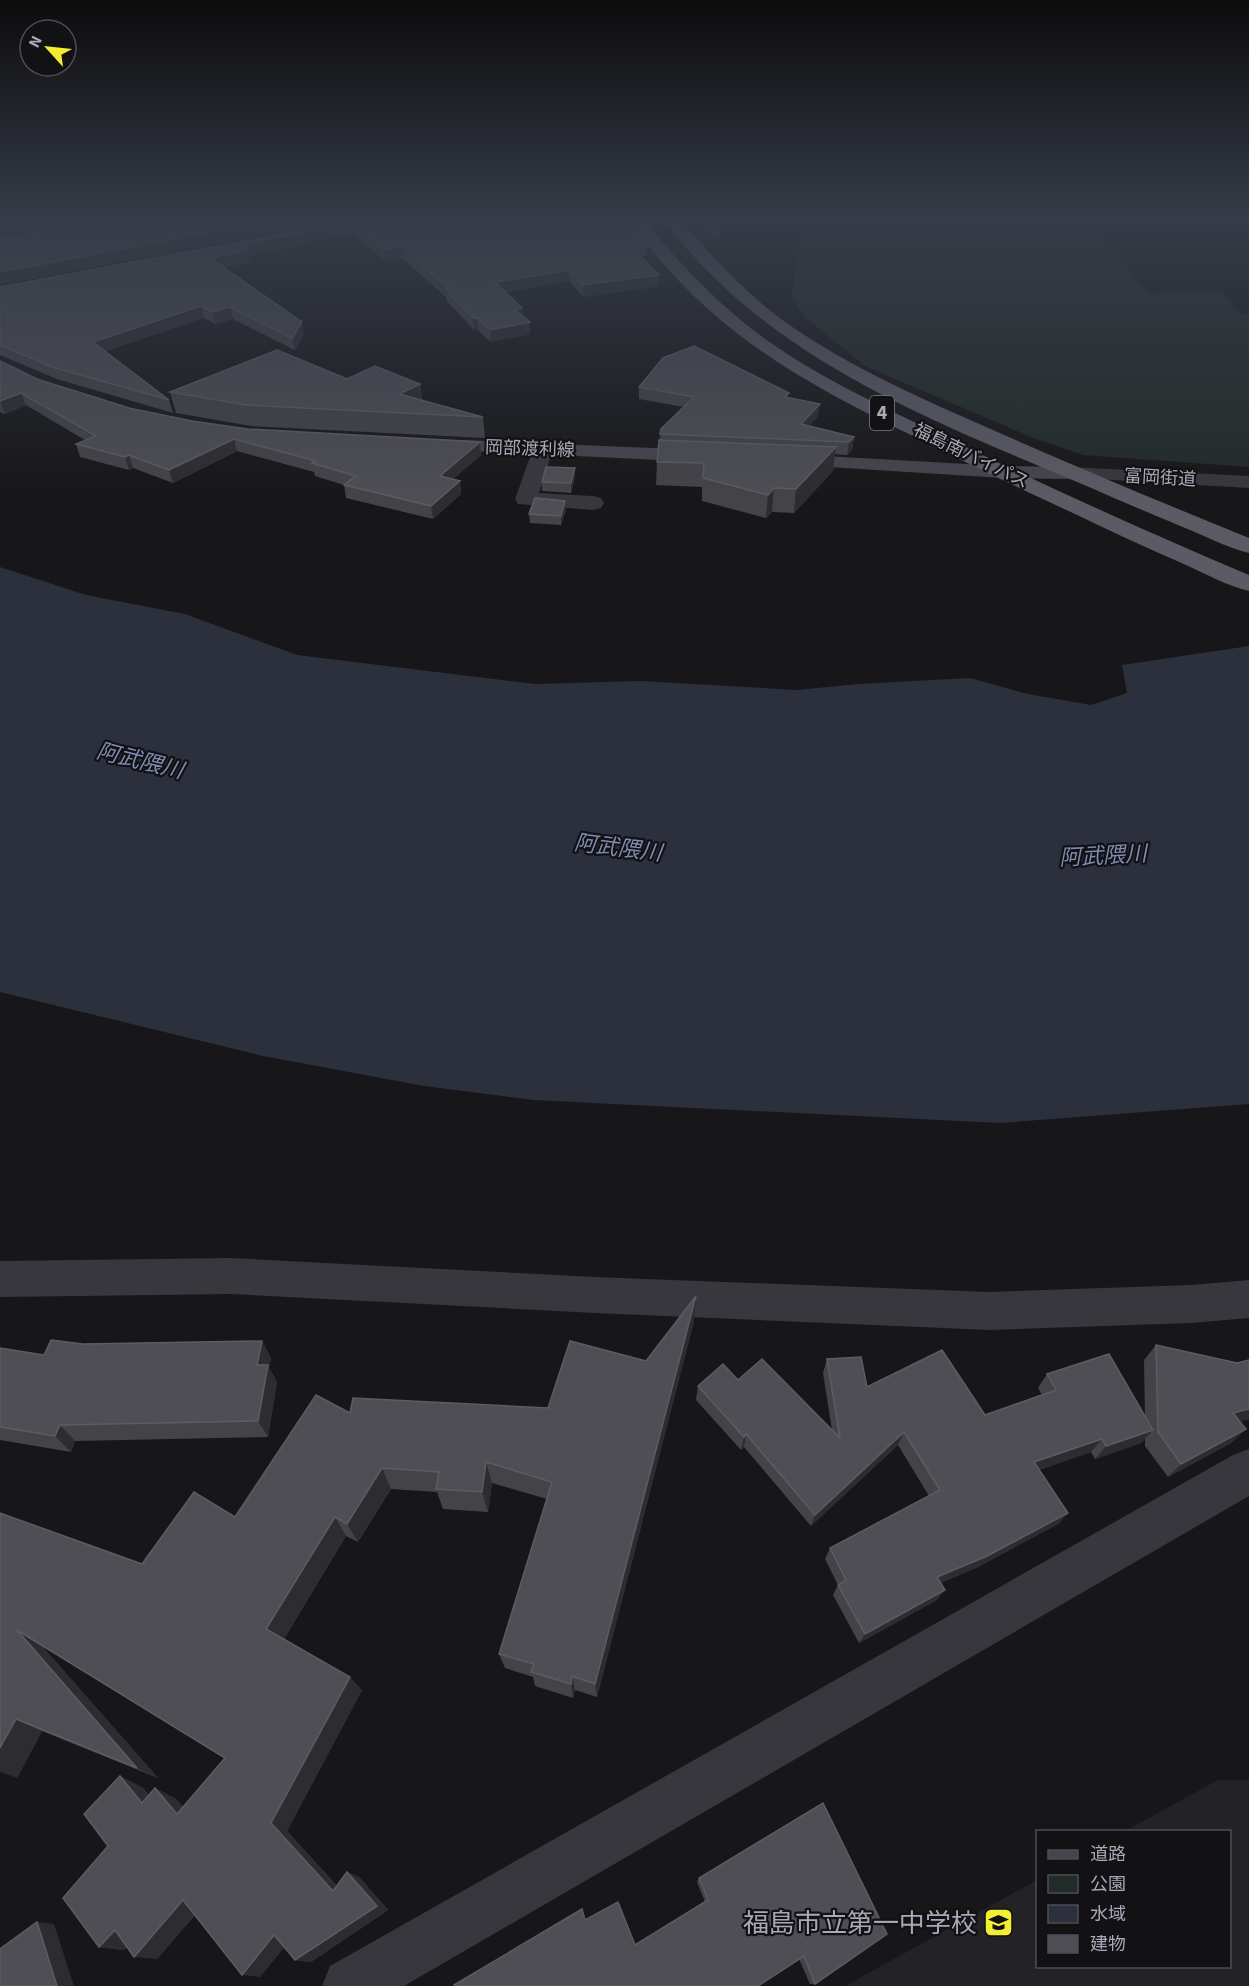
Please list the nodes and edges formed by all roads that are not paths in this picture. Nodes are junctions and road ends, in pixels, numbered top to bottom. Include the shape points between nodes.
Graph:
1 (722, 313) edge
2 (762, 313) edge
3 (413, 444) edge
4 (543, 449) junction
5 (725, 457) edge
6 (770, 459) edge
7 (1003, 472) junction
8 (1071, 473) junction
9 (1249, 482) edge
10 (593, 503) dead end
11 (1249, 546) edge
12 (1249, 584) edge
13 (0, 1279) edge
14 (1249, 1299) edge
15 (1249, 1471) edge
16 (350, 1986) edge

1 - 7 highway, 福島南バイパス / 4 via 764,347 831,388
2 - 8 highway, 福島南バイパス / 4 via 810,345 922,405
3 - 4 main road, 岡部渡利線
4 - 5 main road, 岡部渡利線
4 - 10 street via 526,499
6 - 7 main road
7 - 8 main road
7 - 12 highway, 福島南バイパス / 4
8 - 9 street, 富岡街道
8 - 11 highway, 福島南バイパス / 4
13 - 14 street via 231,1276 990,1311
15 - 16 street

